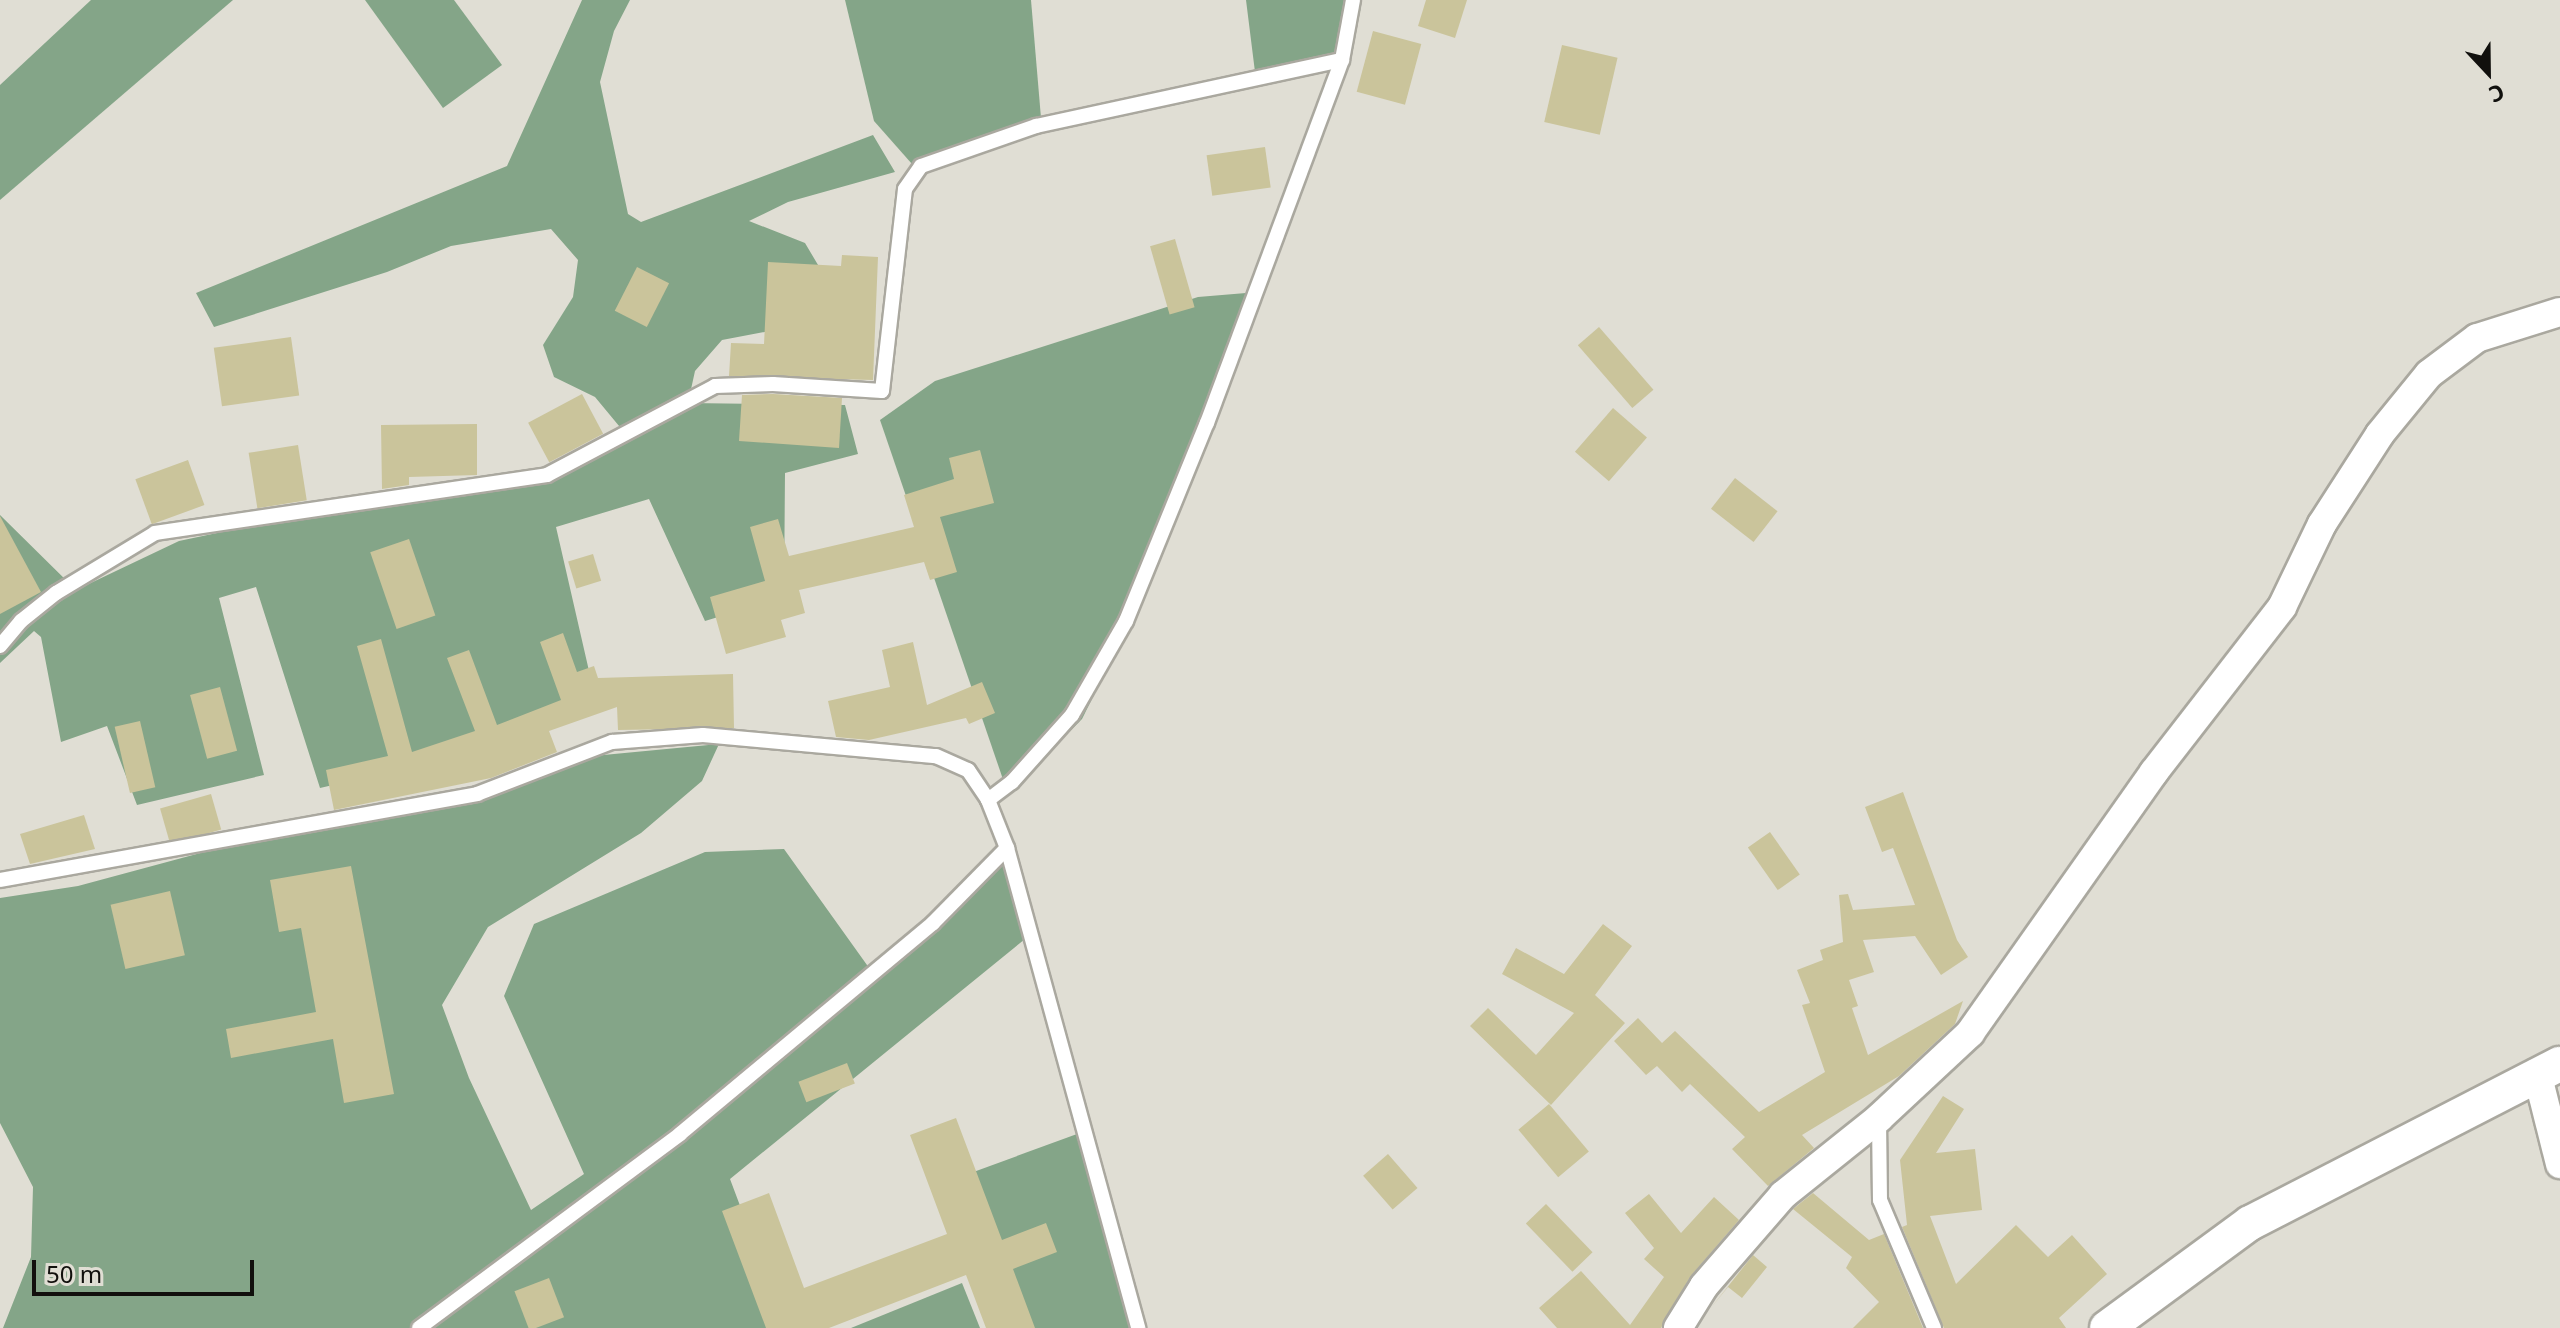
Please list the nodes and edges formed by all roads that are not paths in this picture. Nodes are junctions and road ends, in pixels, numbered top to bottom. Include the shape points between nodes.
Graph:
1 (1353, 0) edge
2 (1342, 60) junction
3 (2560, 312) edge
4 (0, 646) edge
5 (988, 800) junction
6 (1007, 848) junction
7 (0, 880) edge
8 (2549, 1068) edge
9 (1879, 1118) junction
10 (2560, 1164) edge
11 (419, 1328) edge
12 (1138, 1328) edge
13 (1678, 1328) edge
14 (1934, 1328) edge
15 (2107, 1328) edge

1 - 2 lane
2 - 4 lane via 1036,126 921,166 905,189 882,391 715,386 547,475 155,533 56,593
2 - 5 lane via 1207,423 1126,621 1072,715 1012,782
3 - 9 street via 2477,338 2429,374 2380,434 2330,511 2282,607 2154,772 1970,1033
5 - 6 lane
5 - 7 lane via 968,770 936,756 703,735 612,742 477,794
6 - 11 lane via 933,923 680,1134
6 - 12 lane
8 - 10 street
8 - 15 street via 2250,1223
9 - 13 street via 1783,1195 1704,1286
9 - 14 lane via 1880,1200

